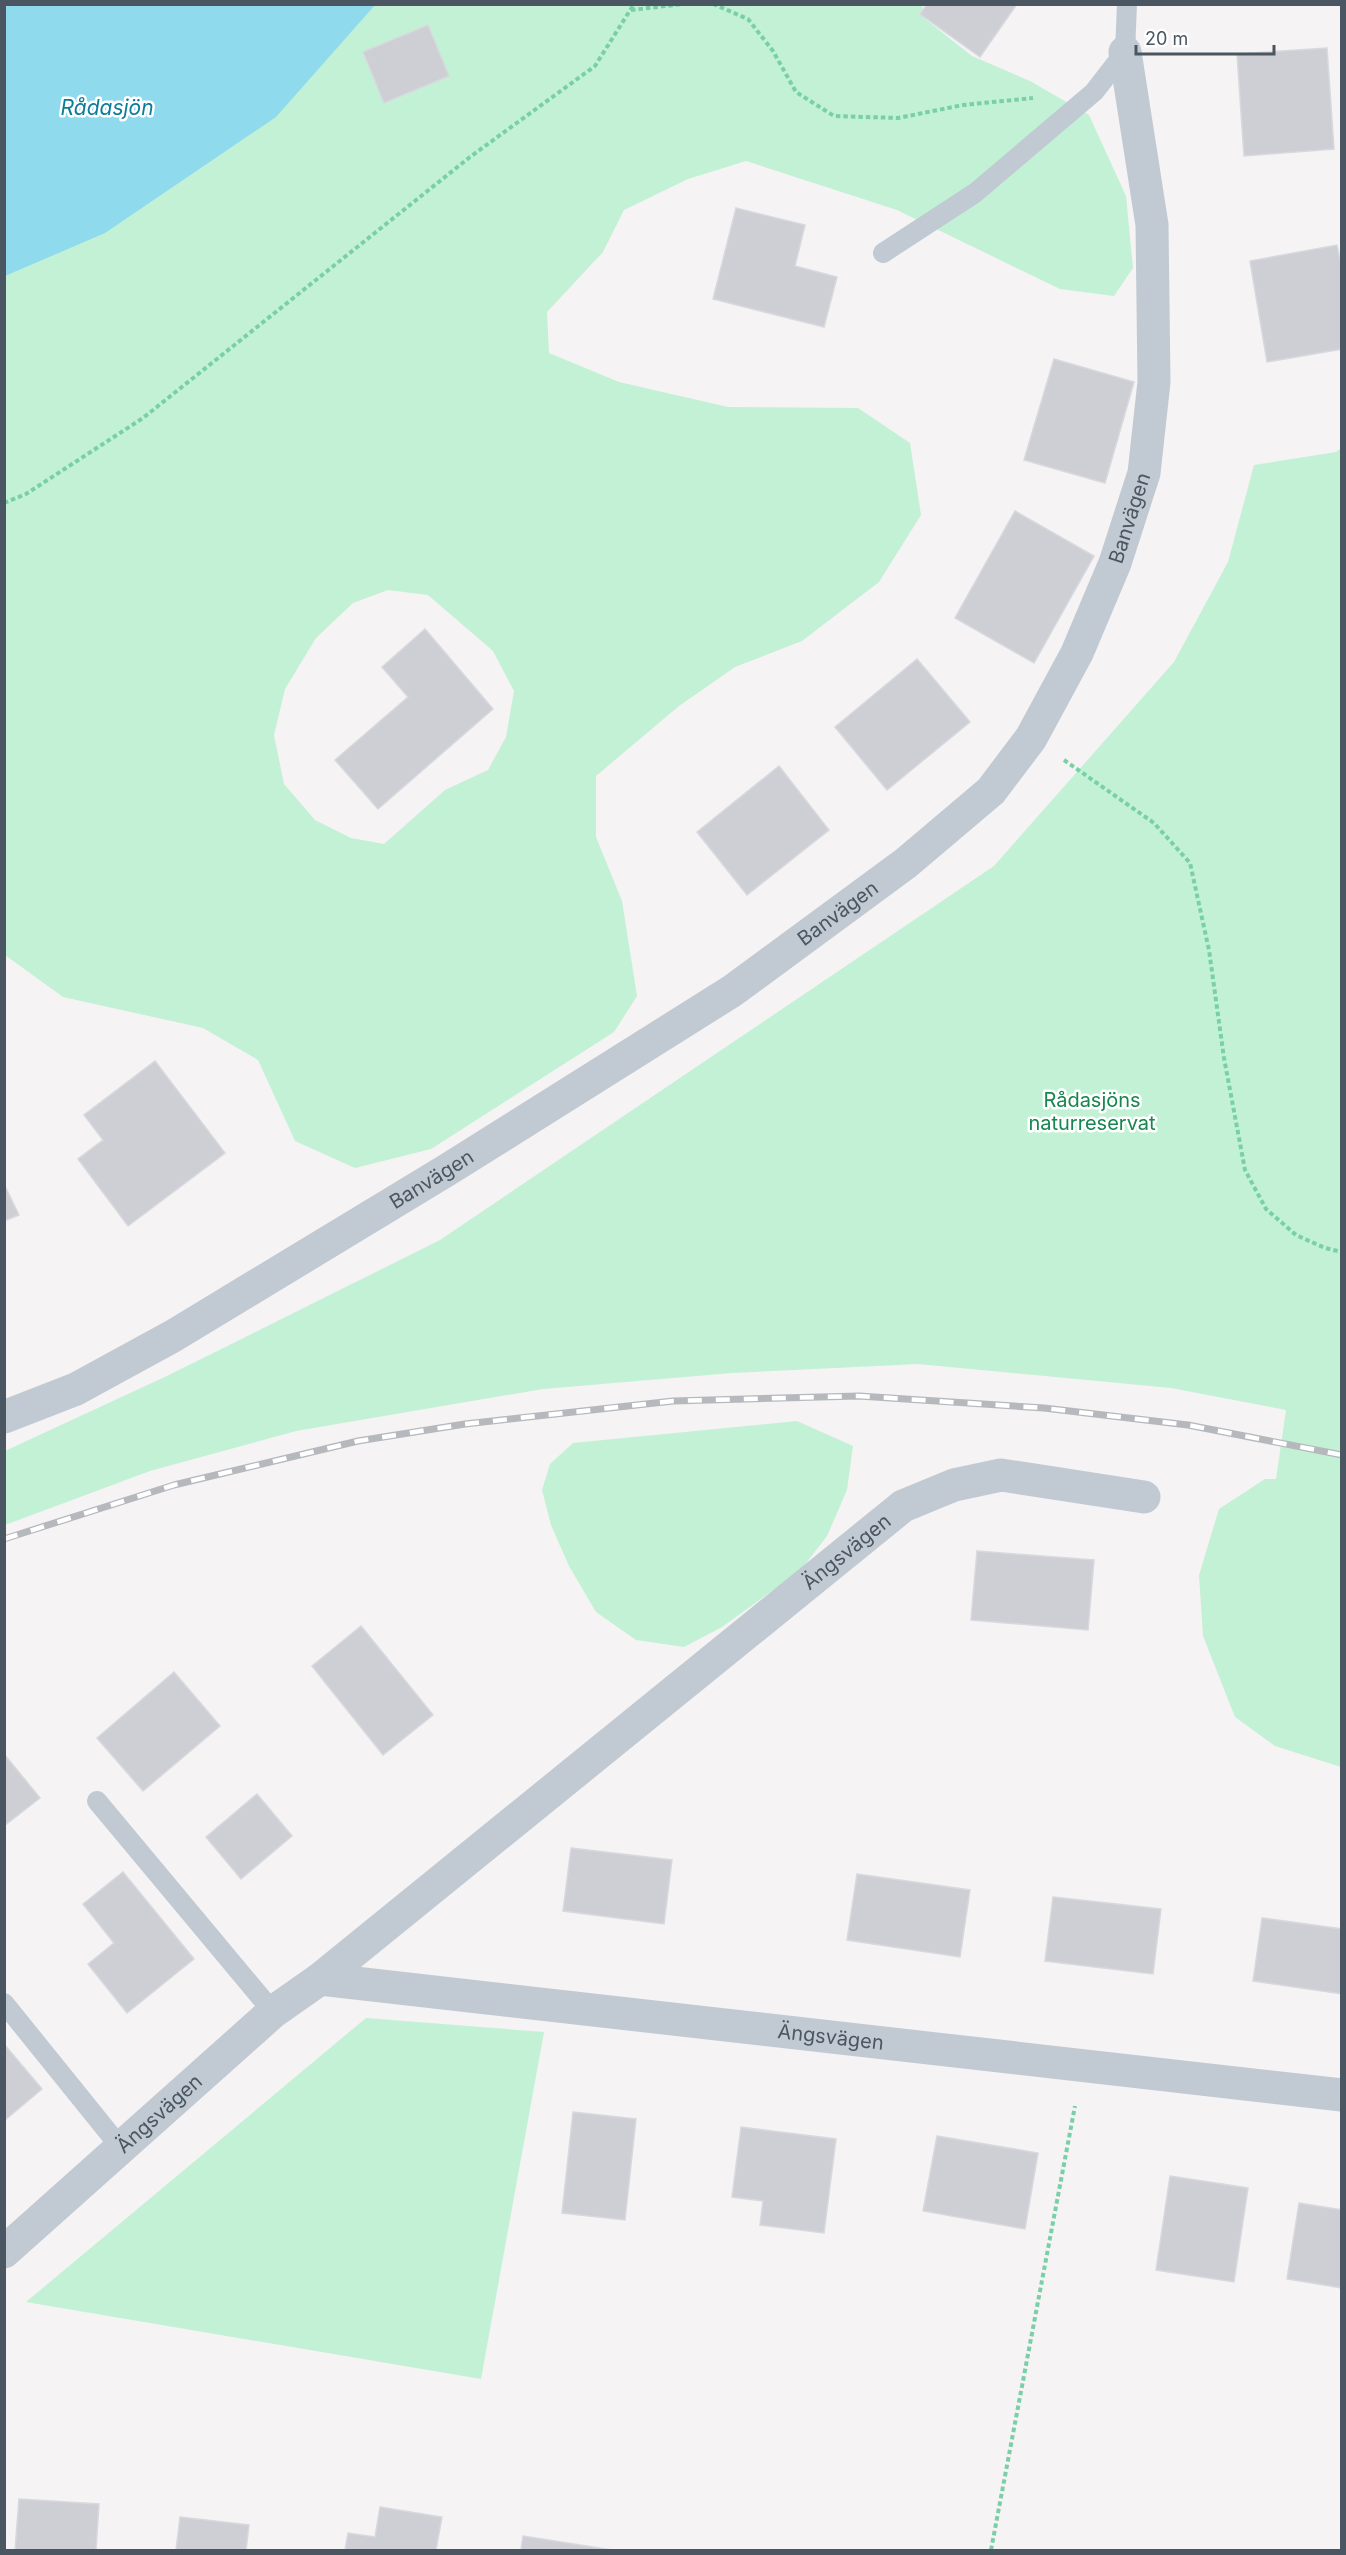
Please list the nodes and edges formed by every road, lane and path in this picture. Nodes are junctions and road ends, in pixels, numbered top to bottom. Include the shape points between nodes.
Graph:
1 (634, 4) edge
2 (683, 4) edge
3 (713, 4) edge
4 (1127, 4) edge
5 (630, 10) junction
6 (1125, 52) junction
7 (1094, 92) junction
8 (883, 253) dead end
9 (4, 503) edge
10 (1031, 738) junction
11 (1341, 1252) edge
12 (4, 1417) edge
13 (1144, 1497) dead end
14 (96, 1801) dead end
15 (320, 1979) junction
16 (4, 2004) edge
17 (273, 2012) junction
18 (1082, 2065) junction
19 (1341, 2095) edge
20 (121, 2148) junction
21 (4, 2252) edge
22 (991, 2550) edge

1 - 5 path
2 - 5 path
3 - 7 path via 748,19 773,51 796,92 834,117 898,118 963,105
4 - 6 lane
5 - 9 path via 595,66 470,157 143,418 26,494
6 - 7 lane
6 - 10 street, Banvägen via 1152,225 1154,382 1144,473 1115,563 1077,653
7 - 8 lane via 975,193
10 - 11 path via 1154,823 1190,863 1209,950 1245,1170 1266,1209 1288,1228
10 - 12 street, Banvägen via 991,792 906,862 732,991 173,1336 76,1389
13 - 15 street, Ängsvägen via 1001,1475 954,1485 903,1506
14 - 17 lane
15 - 17 street, Ängsvägen
15 - 18 street, Ängsvägen
16 - 20 lane
17 - 20 street, Ängsvägen
18 - 19 street, Ängsvägen
18 - 22 path
20 - 21 street, Ängsvägen

